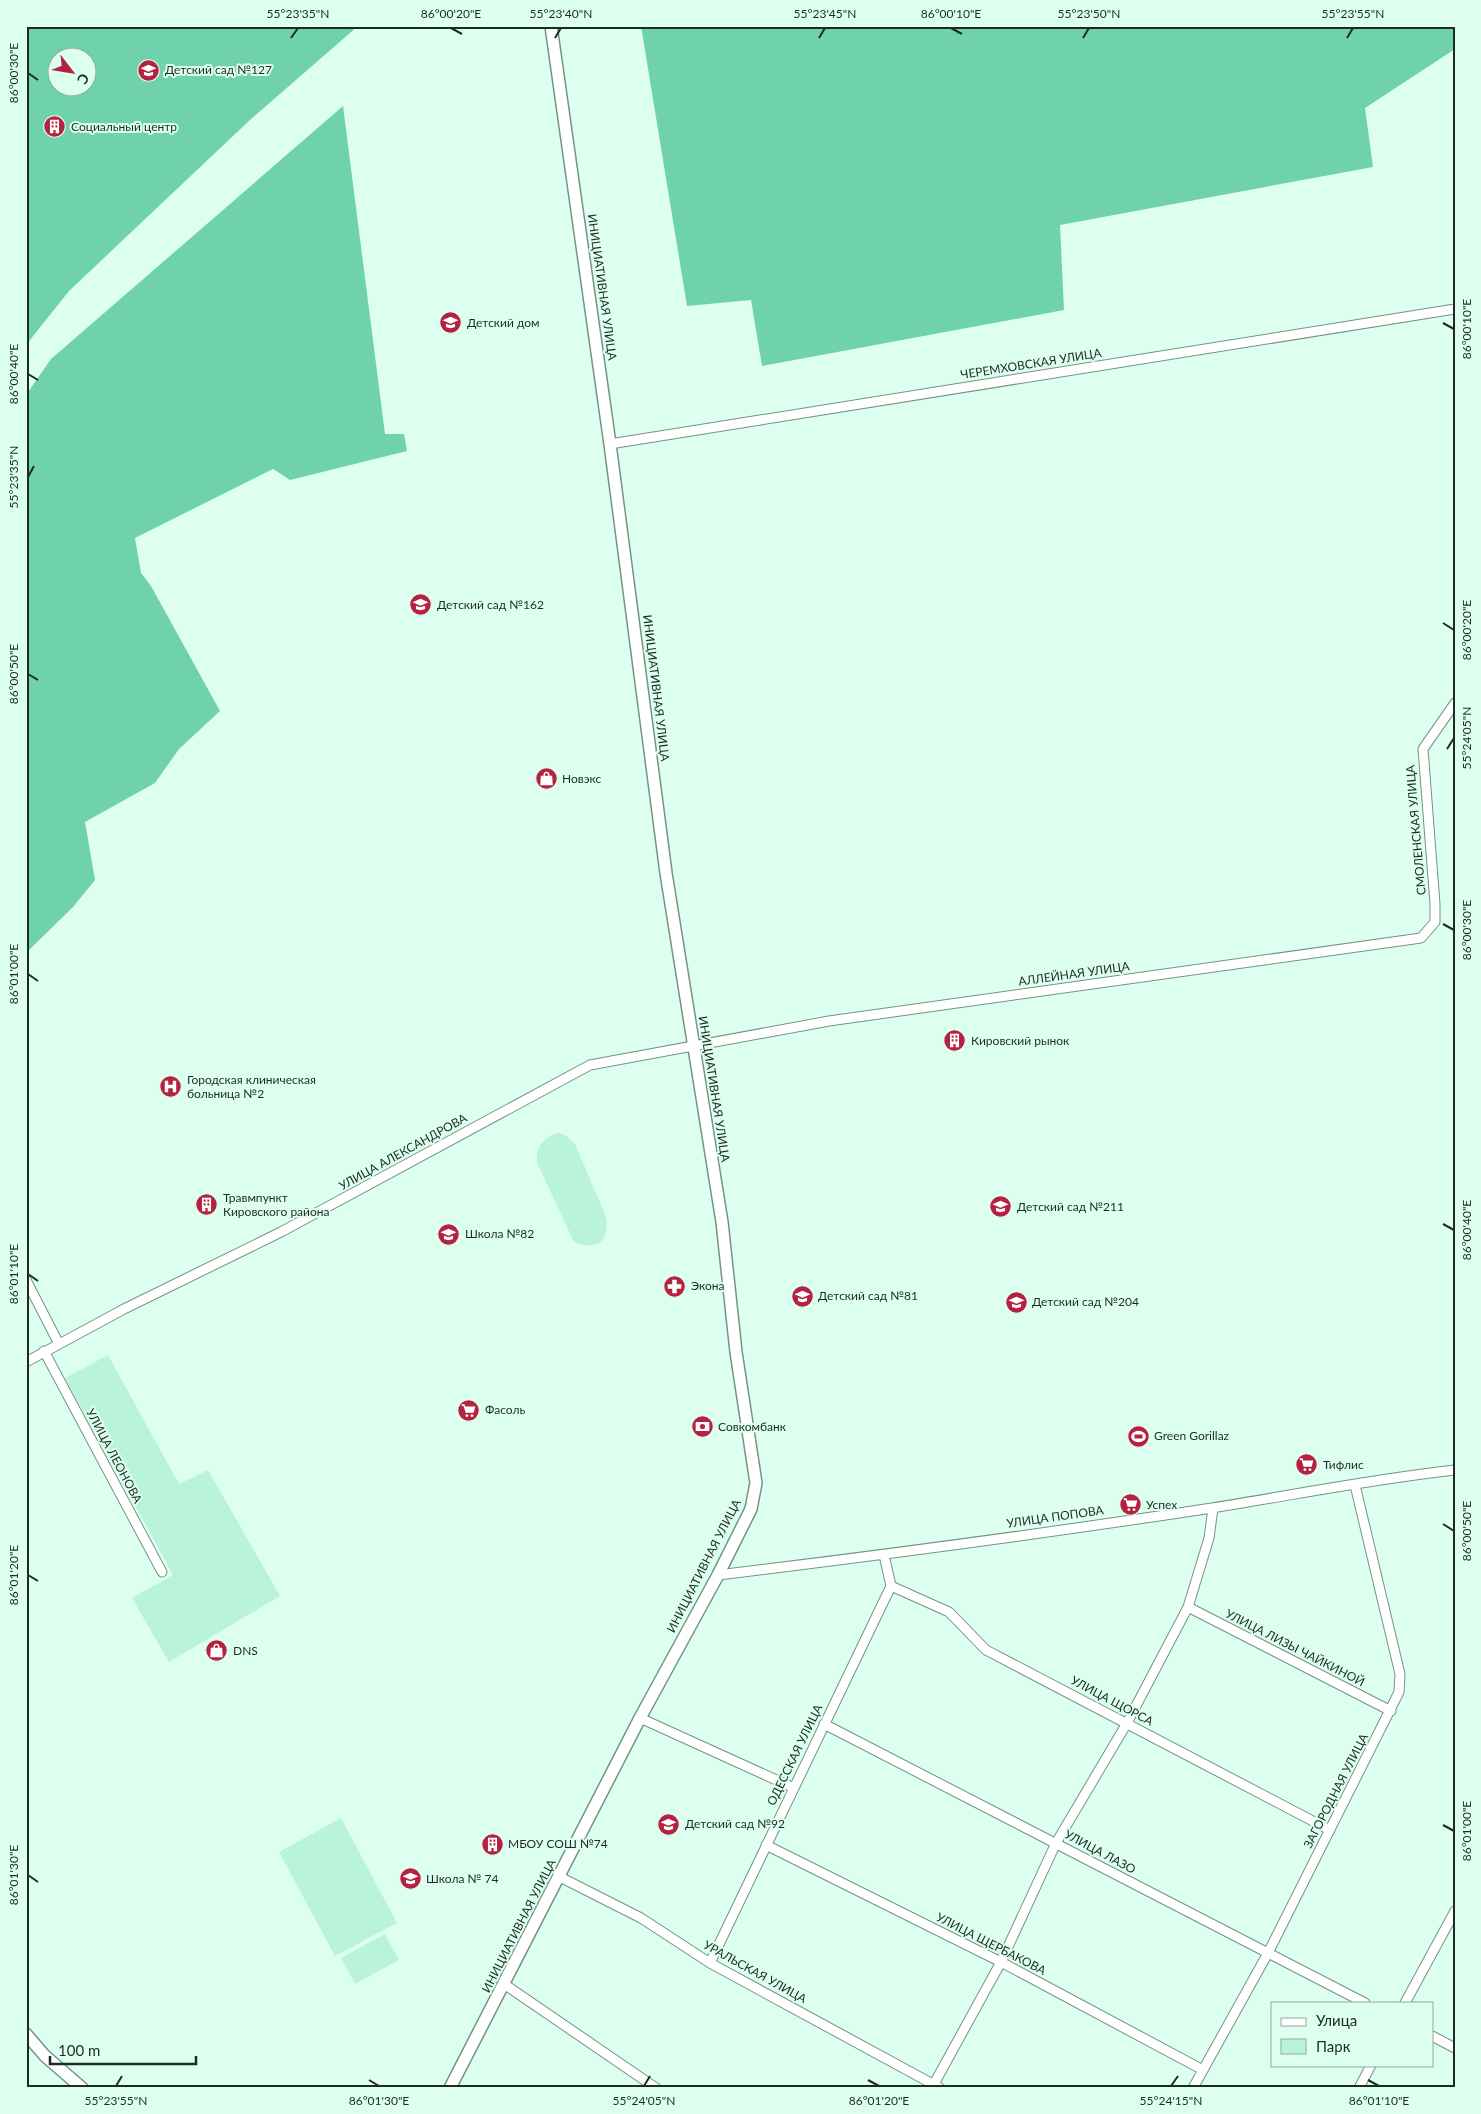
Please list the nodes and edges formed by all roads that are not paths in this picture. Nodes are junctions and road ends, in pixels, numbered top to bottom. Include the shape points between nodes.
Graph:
1 (551, 26) edge
2 (1455, 309) edge
3 (610, 444) junction
4 (1455, 704) edge
5 (1435, 904) joint
6 (693, 1044) junction
7 (26, 1280) edge
8 (59, 1344) junction
9 (44, 1351) junction
10 (26, 1362) edge
11 (1455, 1470) edge
12 (1355, 1486) junction
13 (1213, 1508) junction
14 (884, 1555) junction
15 (162, 1572) dead end
16 (718, 1575) junction
17 (891, 1586) junction
18 (1188, 1607) junction
19 (1391, 1711) junction
20 (640, 1718) junction
21 (1127, 1723) junction
22 (824, 1724) junction
23 (794, 1788) junction
24 (1330, 1830) junction
25 (1056, 1843) junction
26 (766, 1845) junction
27 (560, 1876) junction
28 (1455, 1911) edge
29 (1268, 1953) junction
30 (1001, 1962) junction
31 (710, 1963) junction
32 (504, 1984) junction
33 (1363, 2002) edge
34 (1406, 2002) edge
35 (26, 2034) edge
36 (1434, 2037) edge
37 (1455, 2048) edge
38 (1371, 2066) edge
39 (1203, 2070) junction
40 (937, 2086) edge
41 (82, 2088) edge
42 (450, 2088) edge
43 (656, 2088) edge
44 (1193, 2088) edge
45 (1359, 2088) edge

1 - 3 main road, ИНИЦИАТИВНАЯ УЛИЦА
2 - 3 street, ЧЕРЕМХОВСКАЯ УЛИЦА
3 - 6 main road, ИНИЦИАТИВНАЯ УЛИЦА via 666,873
4 - 5 street, СМОЛЕНСКАЯ УЛИЦА via 1423,748
5 - 6 street, АЛЛЕЙНАЯ УЛИЦА via 1435,922 1421,938 857,1017
6 - 8 street, УЛИЦА АЛЕКСАНДРОВА via 590,1065 281,1232
6 - 16 main road, ИНИЦИАТИВНАЯ УЛИЦА via 722,1222 736,1352 756,1483 751,1508
7 - 8 street
8 - 9 street, УЛИЦА АЛЕКСАНДРОВА
9 - 10 street, УЛИЦА АЛЕКСАНДРОВА
9 - 15 street, УЛИЦА ЛЕОНОВА
11 - 12 street, УЛИЦА ПОПОВА
12 - 13 street, УЛИЦА ПОПОВА via 1274,1496
12 - 19 street, ЗАГОРОДНАЯ УЛИЦА via 1400,1674 1399,1692
13 - 14 street, УЛИЦА ПОПОВА
13 - 18 street via 1209,1538
14 - 16 street, УЛИЦА ПОПОВА
14 - 17 street
16 - 20 main road, ИНИЦИАТИВНАЯ УЛИЦА
17 - 21 street, УЛИЦА ЩОРСА via 949,1612 986,1650
17 - 22 street, ОДЕССКАЯ УЛИЦА
18 - 19 street, УЛИЦА ЛИЗЫ ЧАЙКИНОЙ
18 - 21 street
19 - 24 street, ЗАГОРОДНАЯ УЛИЦА
20 - 23 street
20 - 27 main road, ИНИЦИАТИВНАЯ УЛИЦА
21 - 24 street, УЛИЦА ЩОРСА
21 - 25 street
22 - 23 street, ОДЕССКАЯ УЛИЦА
22 - 25 street, УЛИЦА ЛАЗО
23 - 26 street, ОДЕССКАЯ УЛИЦА
24 - 29 street, ЗАГОРОДНАЯ УЛИЦА
25 - 29 street, УЛИЦА ЛАЗО
25 - 30 street
26 - 30 street, УЛИЦА ЩЕРБАКОВА
26 - 31 street, ОДЕССКАЯ УЛИЦА
27 - 31 street, УРАЛЬСКАЯ УЛИЦА via 641,1918
27 - 32 main road, ИНИЦИАТИВНАЯ УЛИЦА
28 - 34 street
29 - 33 street, УЛИЦА ЛАЗО
29 - 39 street, ЗАГОРОДНАЯ УЛИЦА
30 - 39 street, УЛИЦА ЩЕРБАКОВА
30 - 40 street
31 - 40 street, УРАЛЬСКАЯ УЛИЦА
32 - 42 main road, ИНИЦИАТИВНАЯ УЛИЦА
32 - 43 street
35 - 41 main road via 45,2056
36 - 37 street
38 - 45 street
39 - 44 street, ЗАГОРОДНАЯ УЛИЦА

